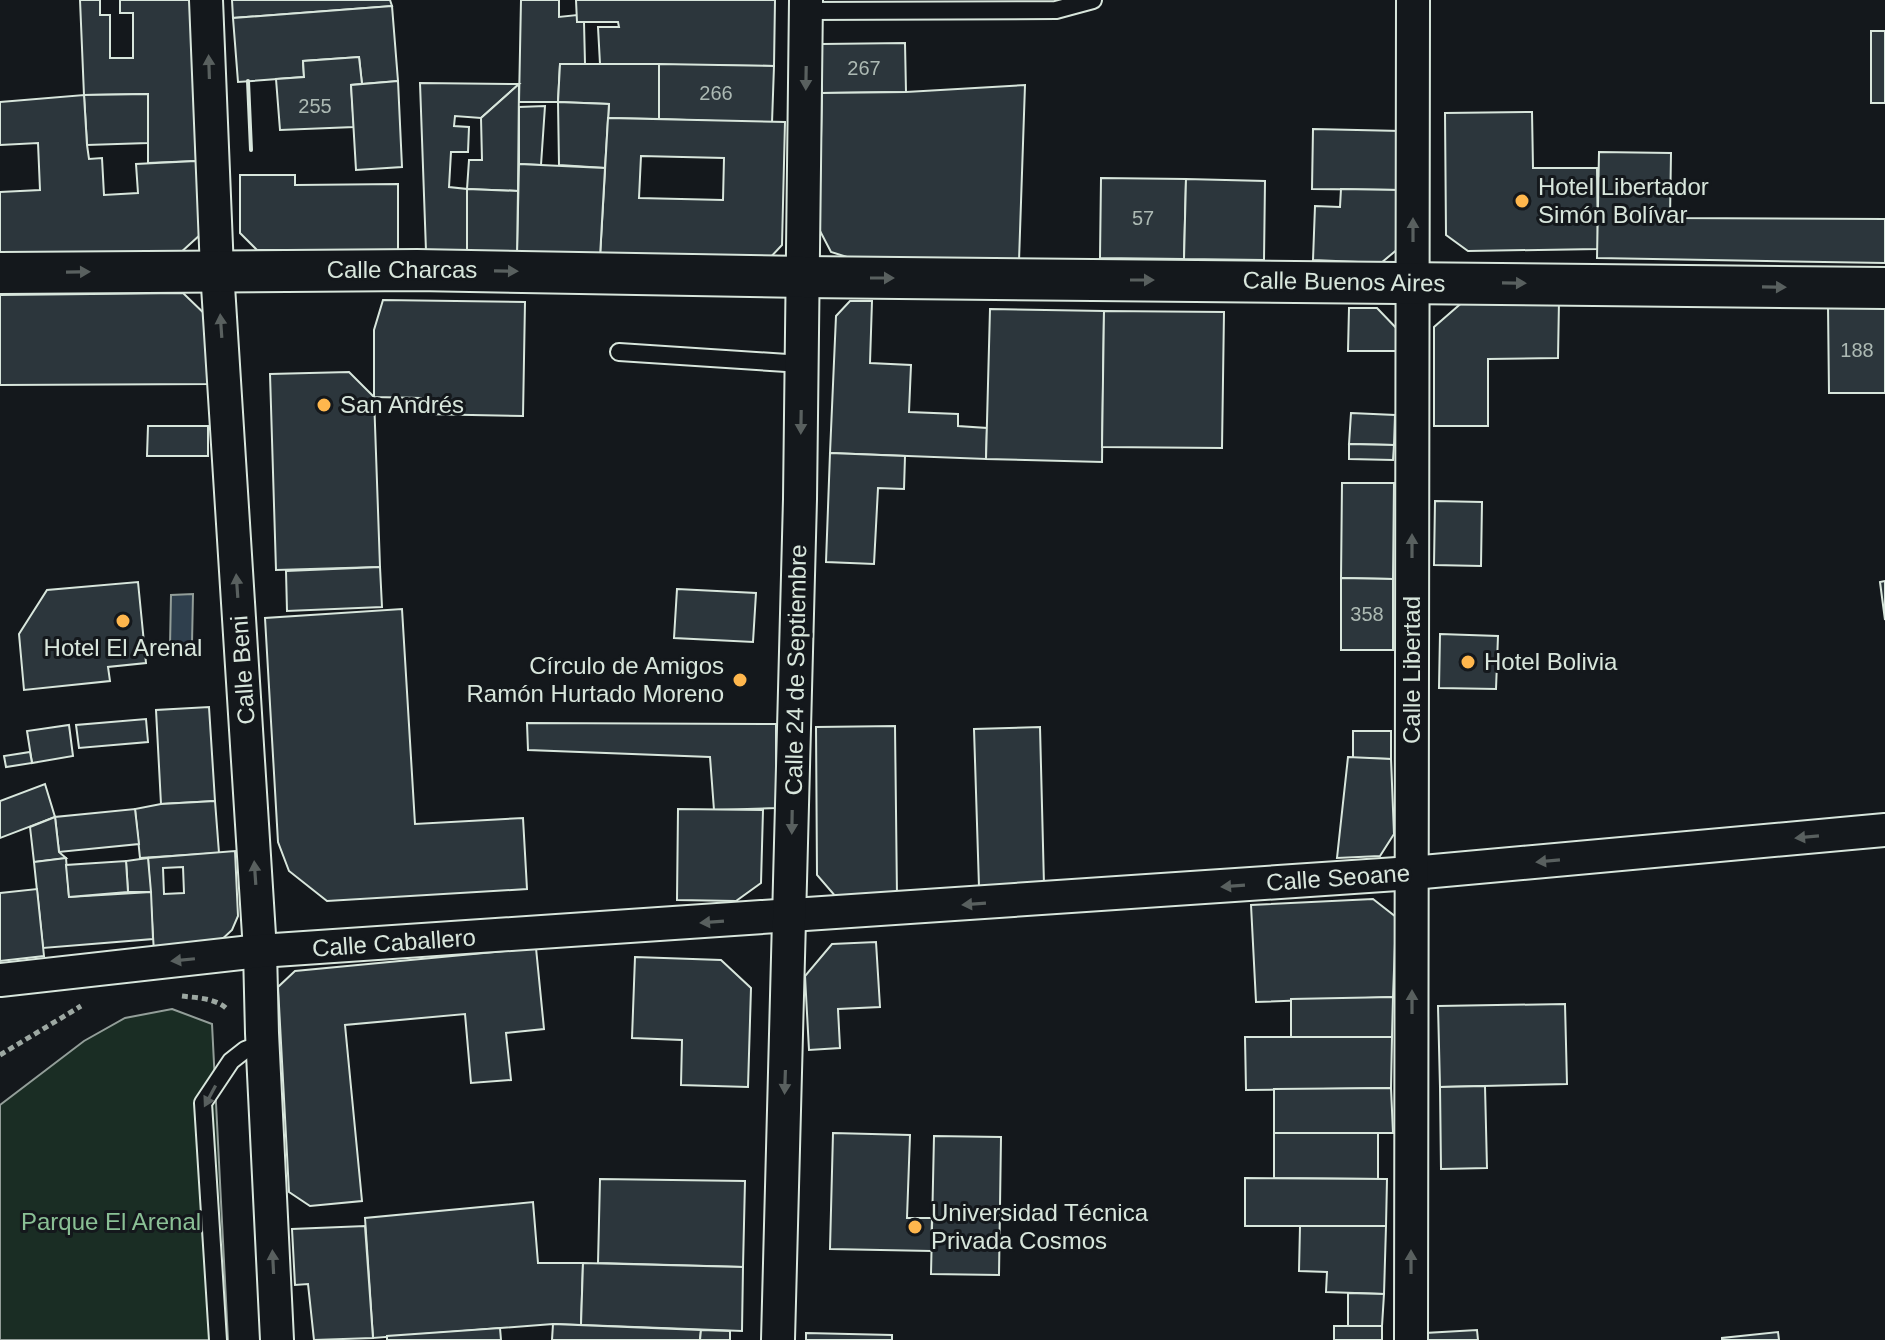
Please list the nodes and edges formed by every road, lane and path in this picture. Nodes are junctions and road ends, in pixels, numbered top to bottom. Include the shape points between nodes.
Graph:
1 (206, 0) edge
2 (1093, 0) edge
3 (1413, 0) edge
4 (806, 5) edge
5 (217, 270) junction
6 (0, 273) edge
7 (804, 277) junction
8 (1413, 282) junction
9 (1885, 288) edge
10 (619, 352) dead end
11 (802, 364) junction
12 (1885, 830) edge
13 (1412, 873) junction
14 (789, 917) junction
15 (260, 951) junction
16 (0, 980) edge
17 (170, 995) dead end
18 (81, 1006) dead end
19 (232, 1014) dead end
20 (263, 1043) junction
21 (0, 1055) edge
22 (218, 1340) edge
23 (277, 1340) edge
24 (778, 1340) edge
25 (1411, 1340) edge

5 -> 1 street, Calle Beni
2 - 4 lane via 1056,10
8 -> 3 street, Calle Libertad
4 -> 7 street, Calle 24 de Septiembre
6 -> 5 street, Calle Charcas
5 -> 7 street, Calle Charcas
15 -> 5 street, Calle Beni
7 -> 8 street, Calle Buenos Aires
7 - 11 street, Calle 24 de Septiembre
8 -> 9 street, Calle Buenos Aires
13 -> 8 street, Calle Libertad
10 - 11 lane
11 -> 14 street, Calle 24 de Septiembre
12 -> 13 street, Calle Seoane
13 -> 14 street, Calle Seoane
25 -> 13 street, Calle Libertad
14 -> 15 street, Calle Caballero
14 -> 24 street, Calle 24 de Septiembre
15 -> 16 street, Calle Caballero
15 - 20 street, Calle Beni
17 - 19 path via 206,999
18 - 21 path
20 -> 22 lane via 231,1061 203,1103
23 -> 20 street, Calle Beni

